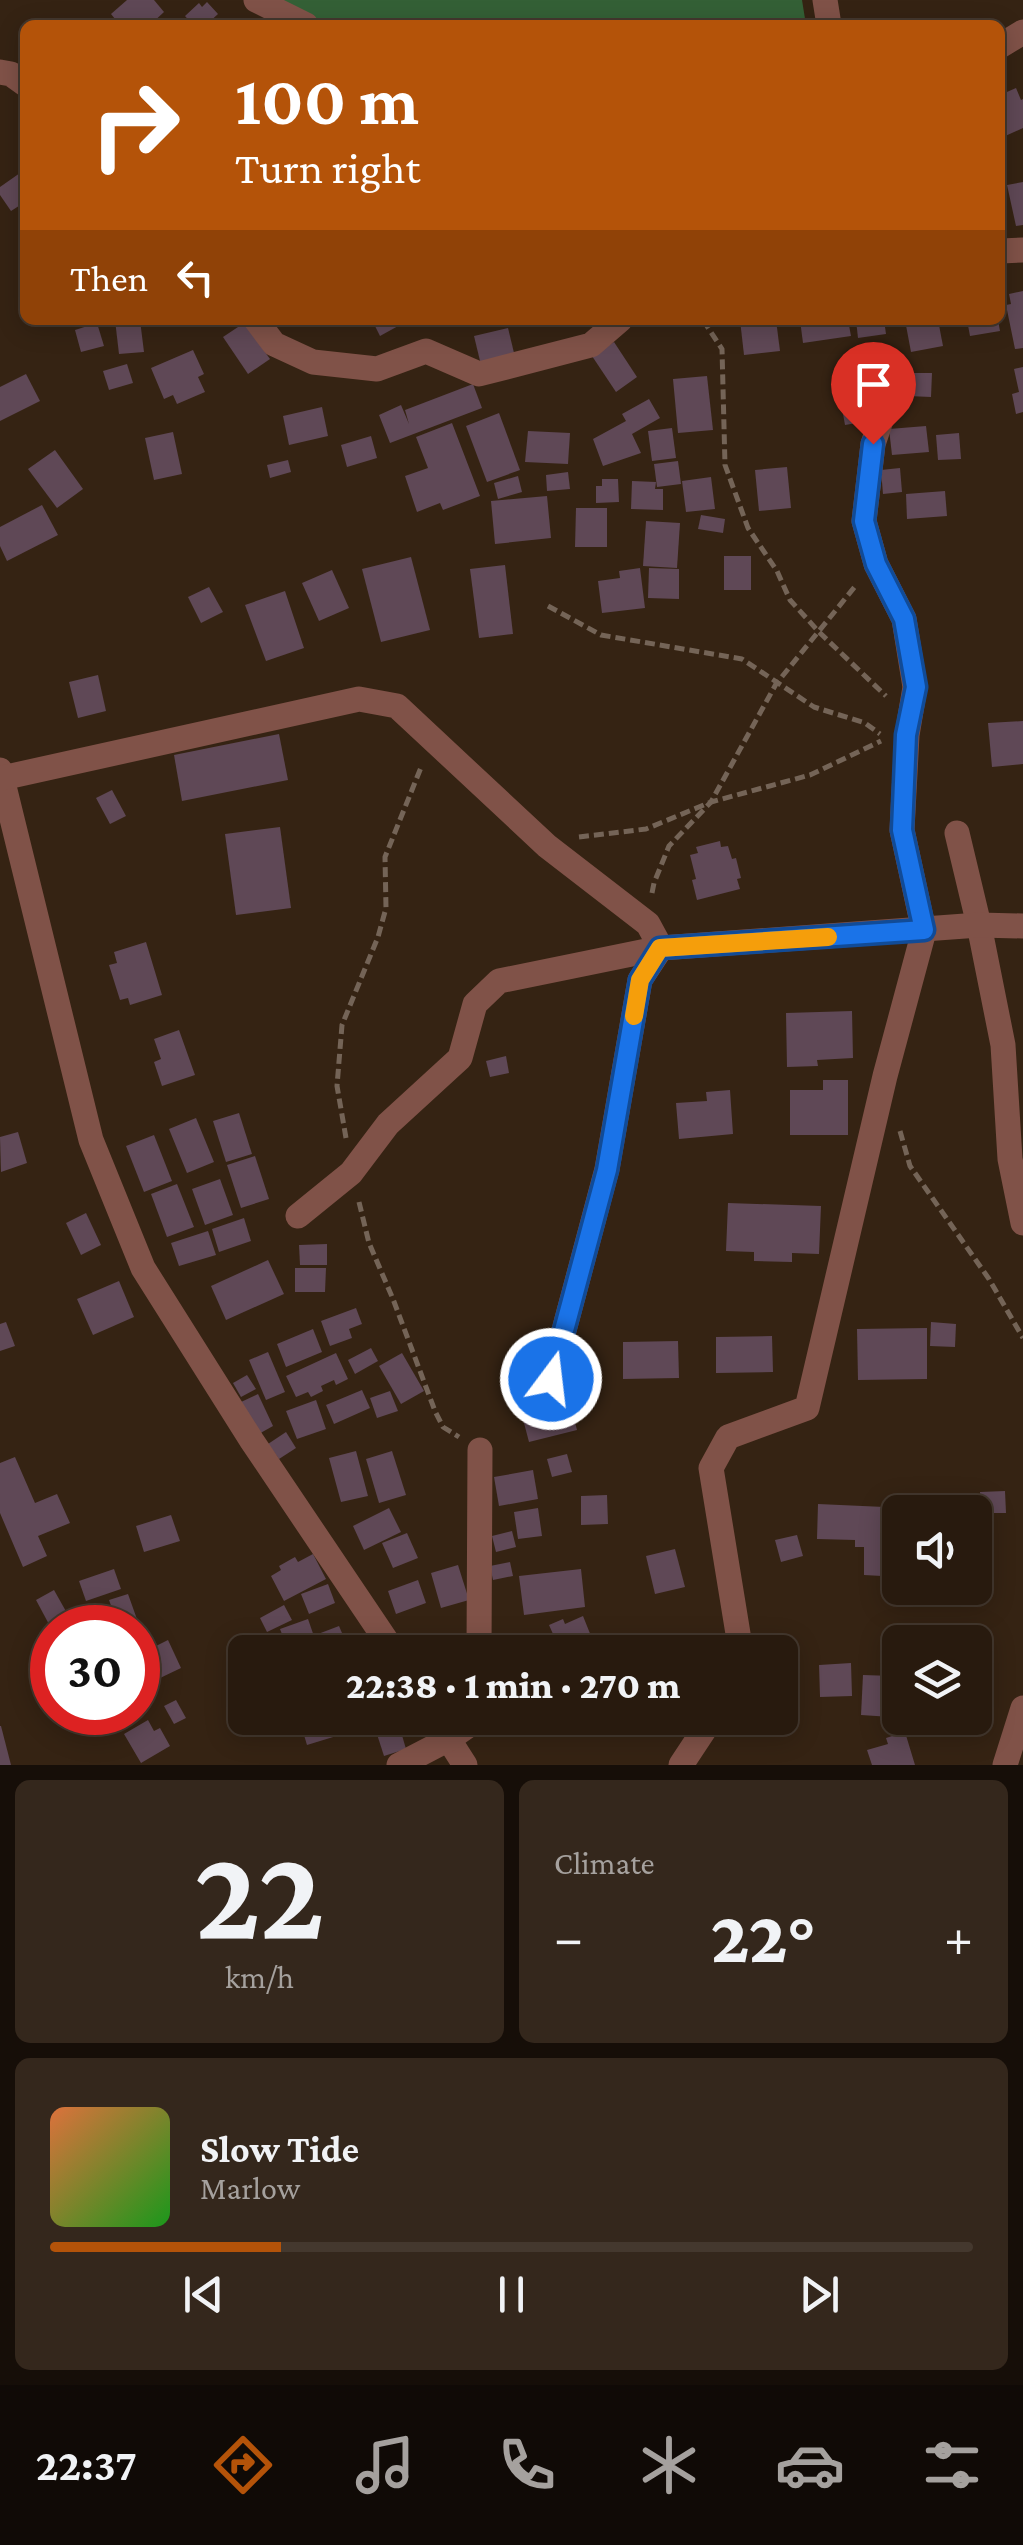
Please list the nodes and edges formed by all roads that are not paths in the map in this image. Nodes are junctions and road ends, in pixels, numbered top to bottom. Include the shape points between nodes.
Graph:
1 (256, 0) edge
2 (296, 20) edge
3 (260, 325) edge
4 (614, 325) edge
5 (895, 379) dead end
6 (1, 774) edge
7 (957, 833) dead end
8 (979, 925) junction
9 (1023, 926) edge
10 (924, 930) junction
11 (660, 948) junction
12 (298, 1216) dead end
13 (1023, 1223) edge
14 (551, 1379) dead end
15 (480, 1450) dead end
16 (383, 1635) edge
17 (479, 1635) edge
18 (738, 1635) edge
19 (1023, 1708) edge
20 (434, 1735) edge
21 (446, 1735) edge
22 (700, 1735) edge
23 (399, 1765) edge
24 (465, 1765) edge
25 (680, 1765) edge
26 (1005, 1765) edge

1 - 2 street
3 - 4 street via 274,344 313,362 376,369 426,351 479,374 592,344
5 - 10 street via 873,444 864,521 876,564 904,619 916,687 906,735 902,830
6 - 11 street via 359,699 397,706 547,846 648,924
6 - 16 street via 90,1140 142,1268
7 - 8 street
8 - 9 street
8 - 10 street
8 - 13 street via 1003,1045 1010,1159
10 - 11 street
10 - 18 street via 806,1408 728,1437 711,1468
11 - 12 street via 500,981 475,1004 460,1058 388,1124 351,1174
11 - 14 street via 640,980 607,1170
15 - 17 street
19 - 26 street
20 - 23 street
21 - 24 street
22 - 25 street

